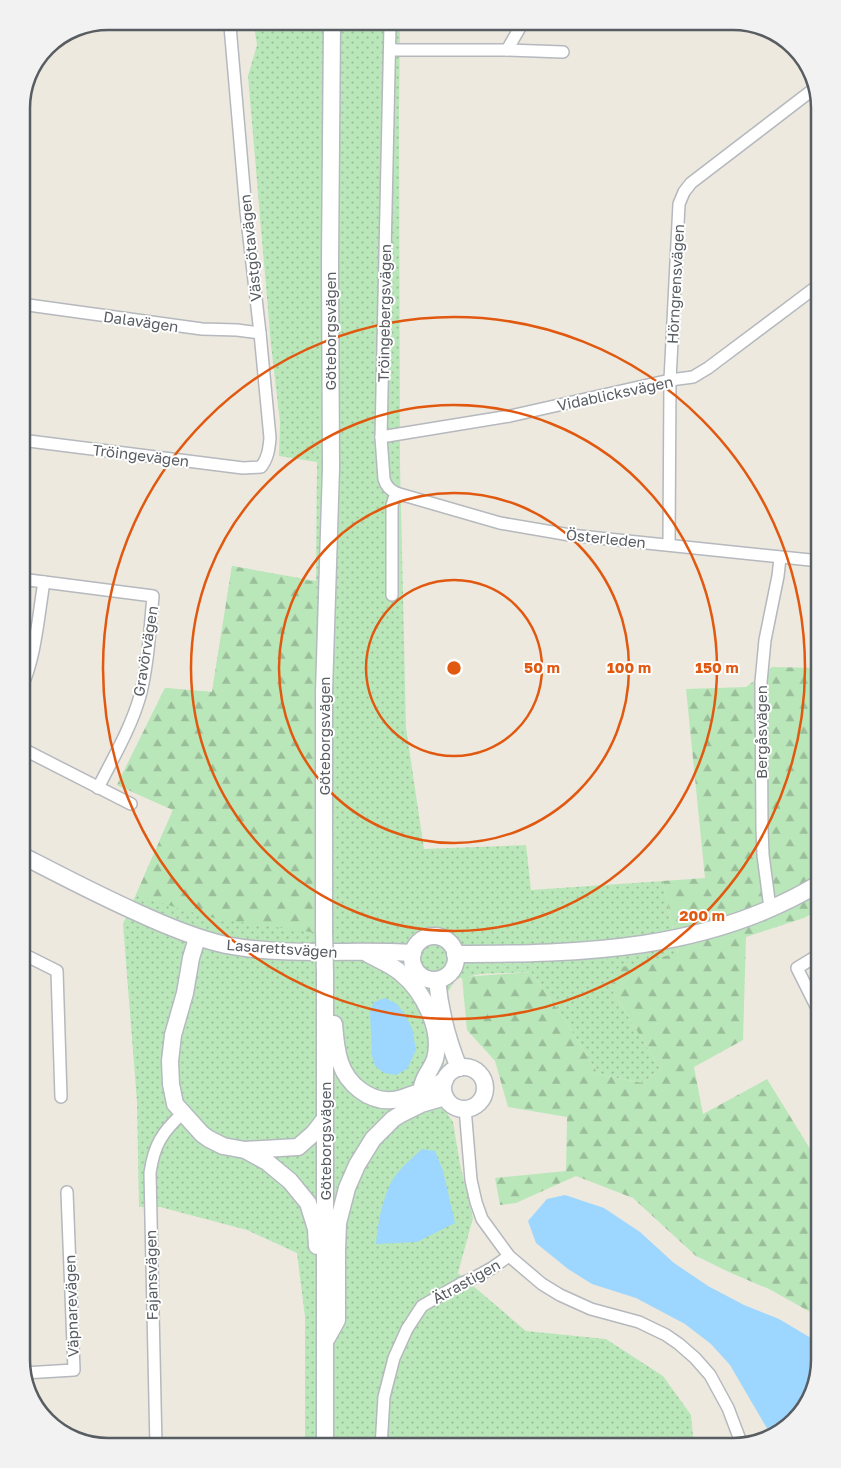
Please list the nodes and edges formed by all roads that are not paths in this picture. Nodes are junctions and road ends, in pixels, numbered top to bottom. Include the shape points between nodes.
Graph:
1 (230, 30) edge
2 (332, 30) edge
3 (390, 30) edge
4 (519, 30) edge
5 (390, 49) junction
6 (507, 50) junction
7 (562, 52) dead end
8 (809, 93) edge
9 (811, 291) edge
10 (30, 305) edge
11 (260, 333) junction
12 (670, 380) junction
13 (381, 437) junction
14 (30, 441) edge
15 (262, 467) joint
16 (396, 493) junction
17 (669, 545) junction
18 (780, 558) junction
19 (811, 560) edge
20 (30, 580) edge
21 (44, 582) junction
22 (392, 595) dead end
23 (30, 663) edge
24 (30, 753) edge
25 (98, 788) junction
26 (131, 804) dead end
27 (30, 860) edge
28 (811, 888) edge
29 (770, 908) junction
30 (196, 938) junction
31 (366, 952) junction
32 (413, 953) junction
33 (455, 954) junction
34 (30, 957) edge
35 (811, 959) edge
36 (330, 974) junction
37 (437, 980) junction
38 (811, 996) edge
39 (459, 1068) junction
40 (445, 1080) junction
41 (421, 1091) junction
42 (61, 1097) dead end
43 (445, 1097) junction
44 (465, 1108) junction
45 (183, 1113) junction
46 (324, 1120) junction
47 (245, 1150) junction
48 (67, 1192) dead end
49 (509, 1256) junction
50 (326, 1340) junction
51 (32, 1373) edge
52 (325, 1405) junction
53 (739, 1437) edge
54 (156, 1438) edge
55 (325, 1438) edge
56 (382, 1438) edge

1 - 11 street, Västgötavägen
2 - 36 main road, Göteborgsvägen, bridge via 331,468 324,692 325,892
3 - 5 street, Tröingebergsvägen
4 - 6 street
5 - 6 street
5 - 13 street, Tröingebergsvägen
6 - 7 street
8 - 12 street, Hörngrensvägen via 691,182 684,192 679,204
9 - 12 street, Vidablicksvägen via 694,377
10 - 11 street, Dalavägen via 202,329
11 - 15 street, Västgötavägen via 270,438
12 - 13 street, Vidablicksvägen via 510,416
12 - 17 street, Hörngrensvägen
13 - 16 street, Tröingebergsvägen via 384,480
14 - 15 street, Tröingevägen via 243,468
16 - 17 street, Österleden via 500,523 570,535
16 - 22 street via 392,505
17 - 18 street, Österleden
18 - 19 street, Österleden
18 - 29 street, Bergåsvägen via 761,667 763,855
20 - 21 street
21 - 23 street
21 - 25 street, Gravörvägen via 154,596 140,695 131,722
24 - 25 street
25 - 26 street
27 - 30 main road, Lasarettsvägen via 116,903
28 - 29 main road
29 - 33 main road via 705,931 629,947
30 - 31 main road, Lasarettsvägen via 268,950
30 - 45 main road via 170,1061 171,1084 176,1104
31 - 32 main road, Lasarettsvägen
31 - 41 main road via 412,983 432,1019 435,1058
32 - 33 main road via 427,937 436,937 448,942
32 - 37 main road via 413,963 419,974
33 - 37 main road via 451,972
34 - 42 street via 57,971
35 - 38 street via 797,968
36 - 41 main road via 336,1048 348,1078 366,1095 384,1100 397,1100
36 - 46 main road, Göteborgsvägen
37 - 39 main road via 446,1033
39 - 40 main road
39 - 44 main road via 476,1071 485,1087 479,1102
40 - 41 main road
40 - 43 main road
43 - 44 main road via 454,1106
43 - 50 main road via 420,1104 393,1120 373,1139 357,1165 338,1223 337,1320
44 - 49 street via 476,1202 482,1219
45 - 47 main road via 209,1139 223,1146
45 - 54 street, Fajansvägen via 157,1144 150,1173
46 - 47 main road via 298,1147
46 - 50 main road, Göteborgsvägen
47 - 52 main road via 267,1162 290,1181 308,1203 316,1229 318,1260 317,1395
48 - 51 street, Väpnarevägen via 74,1370
49 - 53 street via 560,1295 591,1309 646,1325 679,1344 710,1375
49 - 56 street, Ätrastigen via 422,1306 406,1330 394,1358 384,1397
50 - 52 main road, Göteborgsvägen
52 - 55 main road, Göteborgsvägen

